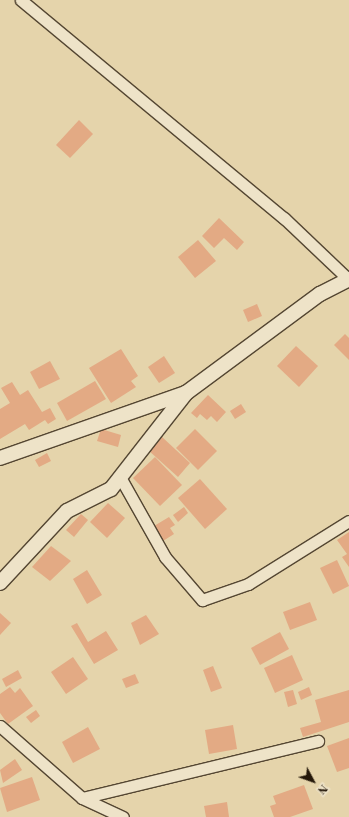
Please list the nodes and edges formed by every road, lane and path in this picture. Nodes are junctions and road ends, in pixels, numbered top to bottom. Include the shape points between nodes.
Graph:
1 (21, 0) edge
2 (349, 279) edge
3 (186, 393) junction
4 (0, 458) edge
5 (120, 477) junction
6 (349, 521) edge
7 (0, 584) edge
8 (0, 726) edge
9 (318, 741) dead end
10 (82, 798) junction
11 (123, 817) edge

1 - 2 street via 284,218
2 - 3 street via 320,294
3 - 4 street
3 - 5 street
5 - 6 street via 165,557 202,600 248,584
5 - 7 street via 111,489 67,511
8 - 10 street
9 - 10 street
10 - 11 street

